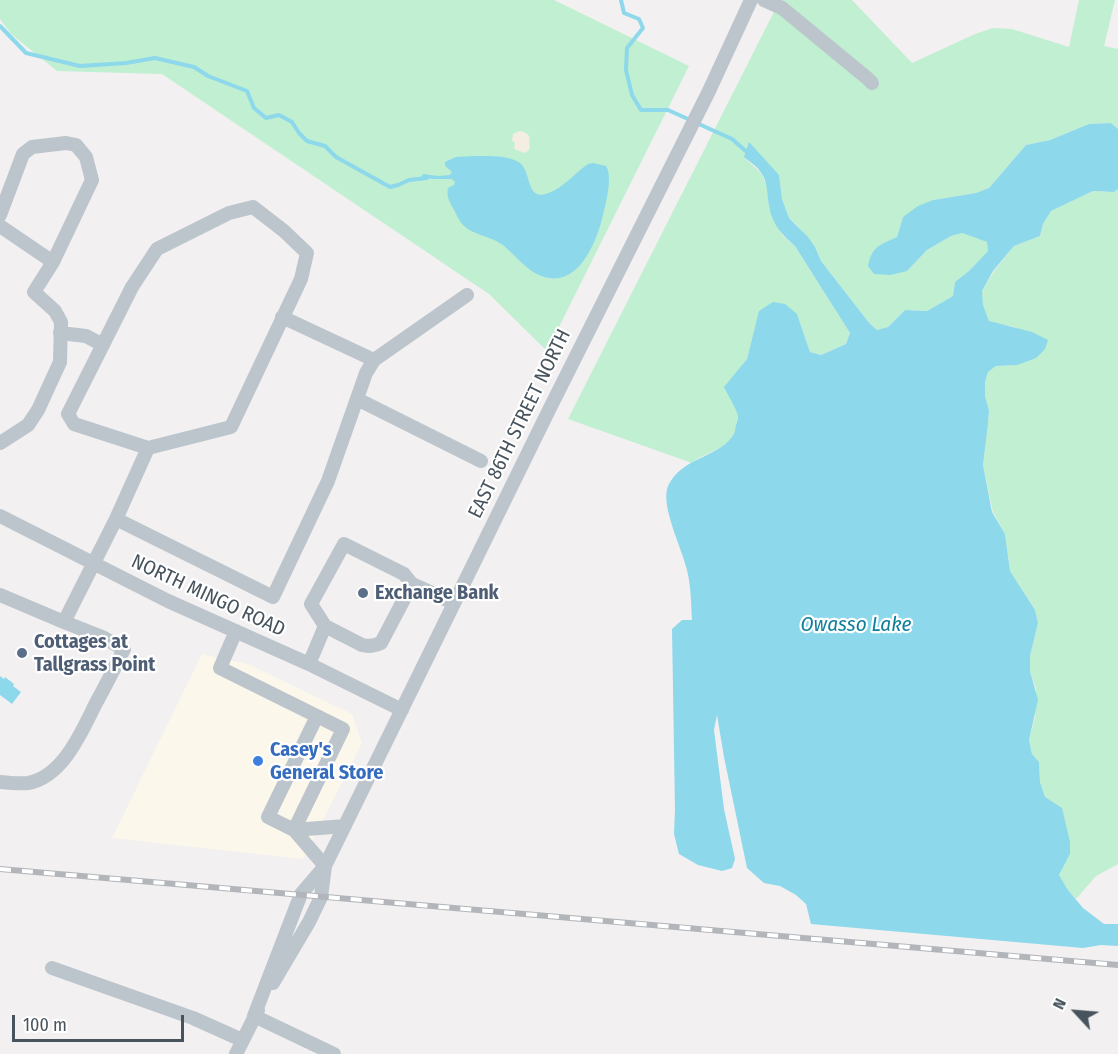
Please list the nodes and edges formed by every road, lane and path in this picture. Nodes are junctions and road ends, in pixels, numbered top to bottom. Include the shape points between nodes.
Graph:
1 (750, 0) edge
2 (764, 0) edge
3 (872, 83) dead end
4 (0, 215) edge
5 (0, 226) edge
6 (53, 262) junction
7 (467, 295) dead end
8 (282, 317) junction
9 (60, 333) junction
10 (103, 345) junction
11 (374, 360) junction
12 (357, 399) junction
13 (0, 443) edge
14 (148, 448) junction
15 (481, 461) dead end
16 (0, 516) edge
17 (116, 519) junction
18 (93, 564) junction
19 (412, 584) junction
20 (0, 595) edge
21 (454, 603) junction
22 (64, 622) junction
23 (326, 626) junction
24 (236, 631) junction
25 (309, 664) junction
26 (402, 710) junction
27 (317, 716) junction
28 (0, 782) edge
29 (345, 826) junction
30 (294, 830) junction
31 (326, 866) junction
32 (52, 968) dead end
33 (254, 1016) junction
34 (243, 1040) junction
35 (236, 1054) edge
36 (334, 1054) edge

1 - 21 street, EAST 86TH STREET NORTH via 709,91
2 - 3 street via 782,8
4 - 6 street via 23,154 32,147 76,145 86,157 92,180
5 - 6 street
6 - 9 street via 34,292 55,311
7 - 11 street
8 - 10 street via 307,254 253,207 229,213 157,249 132,287
8 - 11 street
8 - 14 street via 231,427
9 - 10 street via 86,336
9 - 13 street via 60,362 38,410 28,425
10 - 14 street via 68,414 74,424
11 - 12 street
12 - 15 street
12 - 17 street via 328,482 273,597
14 - 17 street
16 - 18 street, NORTH MINGO ROAD
17 - 18 street
18 - 22 street
18 - 24 street, NORTH MINGO ROAD
19 - 21 street
19 - 23 street via 381,643 375,646 368,647
19 - 23 street via 404,574 344,544 311,604
20 - 22 street
21 - 26 street, EAST 86TH STREET NORTH
22 - 28 street via 124,649 80,736 53,771 30,783
23 - 25 street
24 - 25 street, NORTH MINGO ROAD
24 - 27 street via 220,668
25 - 26 street, NORTH MINGO ROAD
26 - 29 street, EAST 86TH STREET NORTH
27 - 30 street via 343,729
27 - 30 street via 268,817
29 - 30 street
29 - 31 street, EAST 86TH STREET NORTH
30 - 31 street
31 - 33 street, EAST 86TH STREET NORTH via 321,897 309,922
31 - 33 street, EAST 86TH STREET NORTH via 301,894
32 - 34 street
33 - 34 street, EAST 86TH STREET NORTH
33 - 36 street
34 - 35 street, EAST 86TH STREET NORTH

